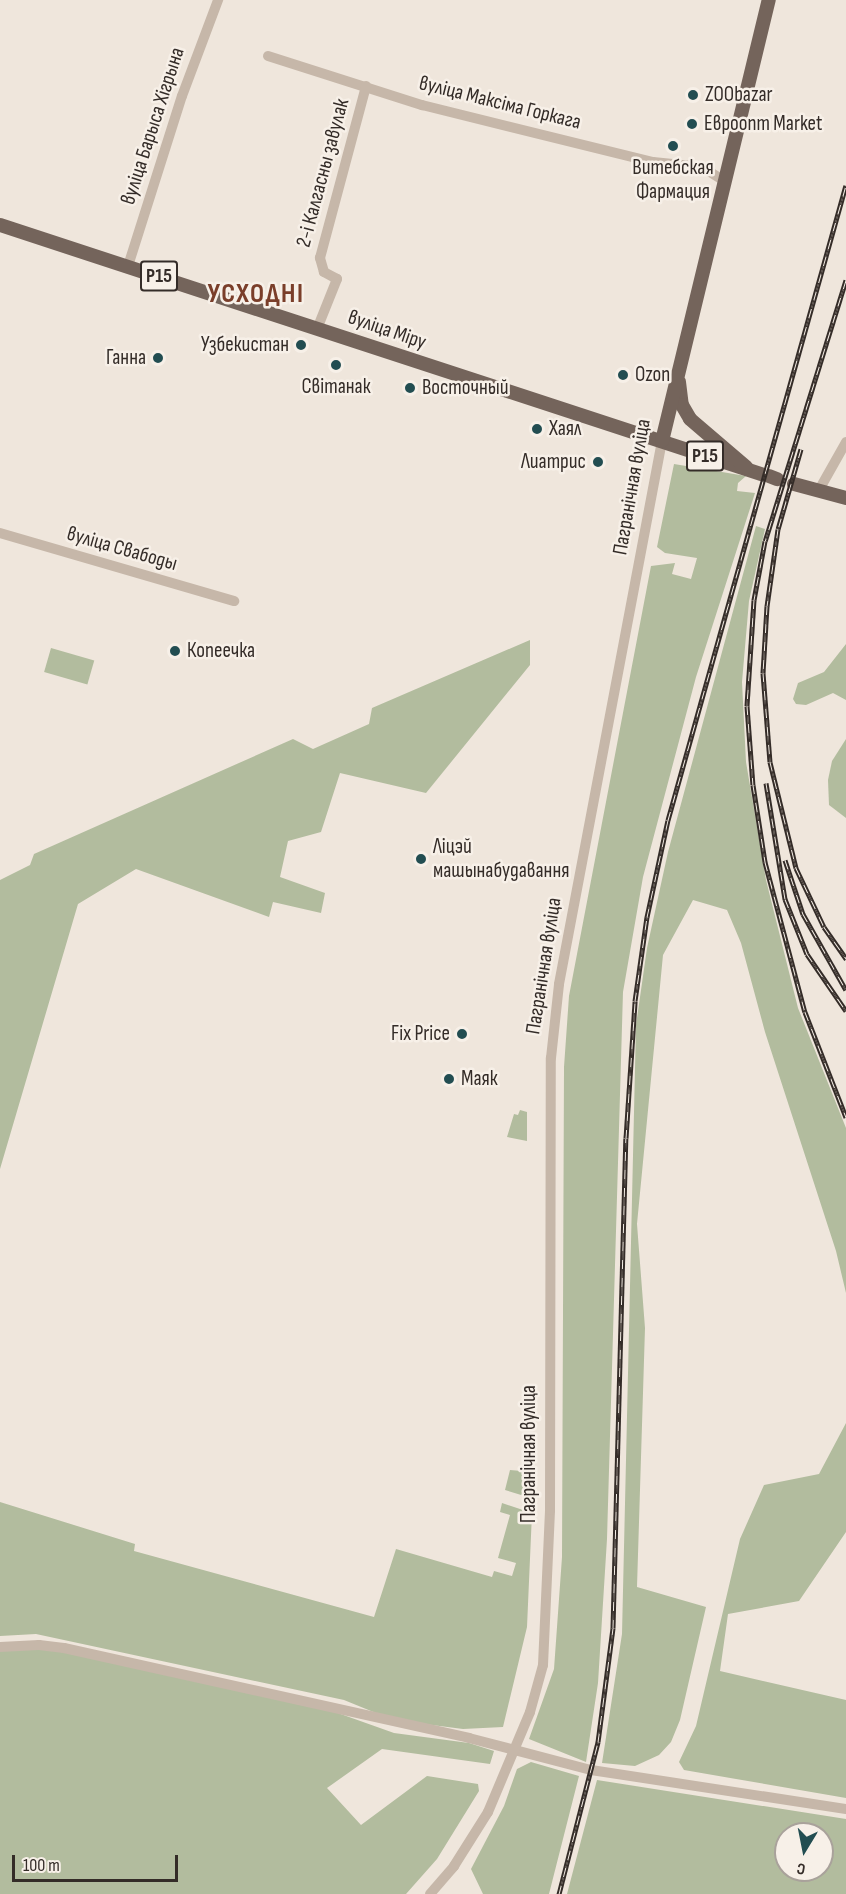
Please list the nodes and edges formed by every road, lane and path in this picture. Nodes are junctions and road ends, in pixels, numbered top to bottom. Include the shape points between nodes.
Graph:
1 (218, 0) edge
2 (769, 0) edge
3 (268, 56) dead end
4 (366, 86) junction
5 (723, 180) junction
6 (0, 225) edge
7 (128, 266) junction
8 (317, 329) junction
9 (679, 371) junction
10 (662, 441) junction
11 (846, 442) edge
12 (794, 484) dead end
13 (819, 490) junction
14 (846, 498) edge
15 (0, 533) edge
16 (234, 602) dead end
17 (0, 1647) edge
18 (515, 1749) junction
19 (846, 1809) edge
20 (430, 1894) edge

1 - 7 street, вуліца Барыса Хігрына via 182,96
2 - 5 main road, Пагранічная вуліца
3 - 4 street, вуліца Максіма Горкага
4 - 5 street, вуліца Максіма Горкага via 422,105 653,162 702,167
4 - 8 street, 2-і Калгасны завулак via 320,258 324,272 337,279
5 - 9 main road, Пагранічная вуліца
6 - 7 main road, вуліца Міру / Р15
7 - 8 main road, вуліца Міру / Р15
8 - 10 main road, вуліца Міру / Р15
9 - 10 main road, Пагранічная вуліца
9 - 10 main road, вуліца Міру / Р15 via 682,405 690,419 764,475
10 - 18 street, Пагранічная вуліца via 559,984 552,1047 546,1627 543,1665
11 - 13 street
12 - 13 main road
13 - 14 main road
15 - 16 street, вуліца Свабоды
17 - 18 street via 64,1648
18 - 19 street via 591,1770
18 - 20 street, Пагранічная вуліца via 488,1812 454,1866

